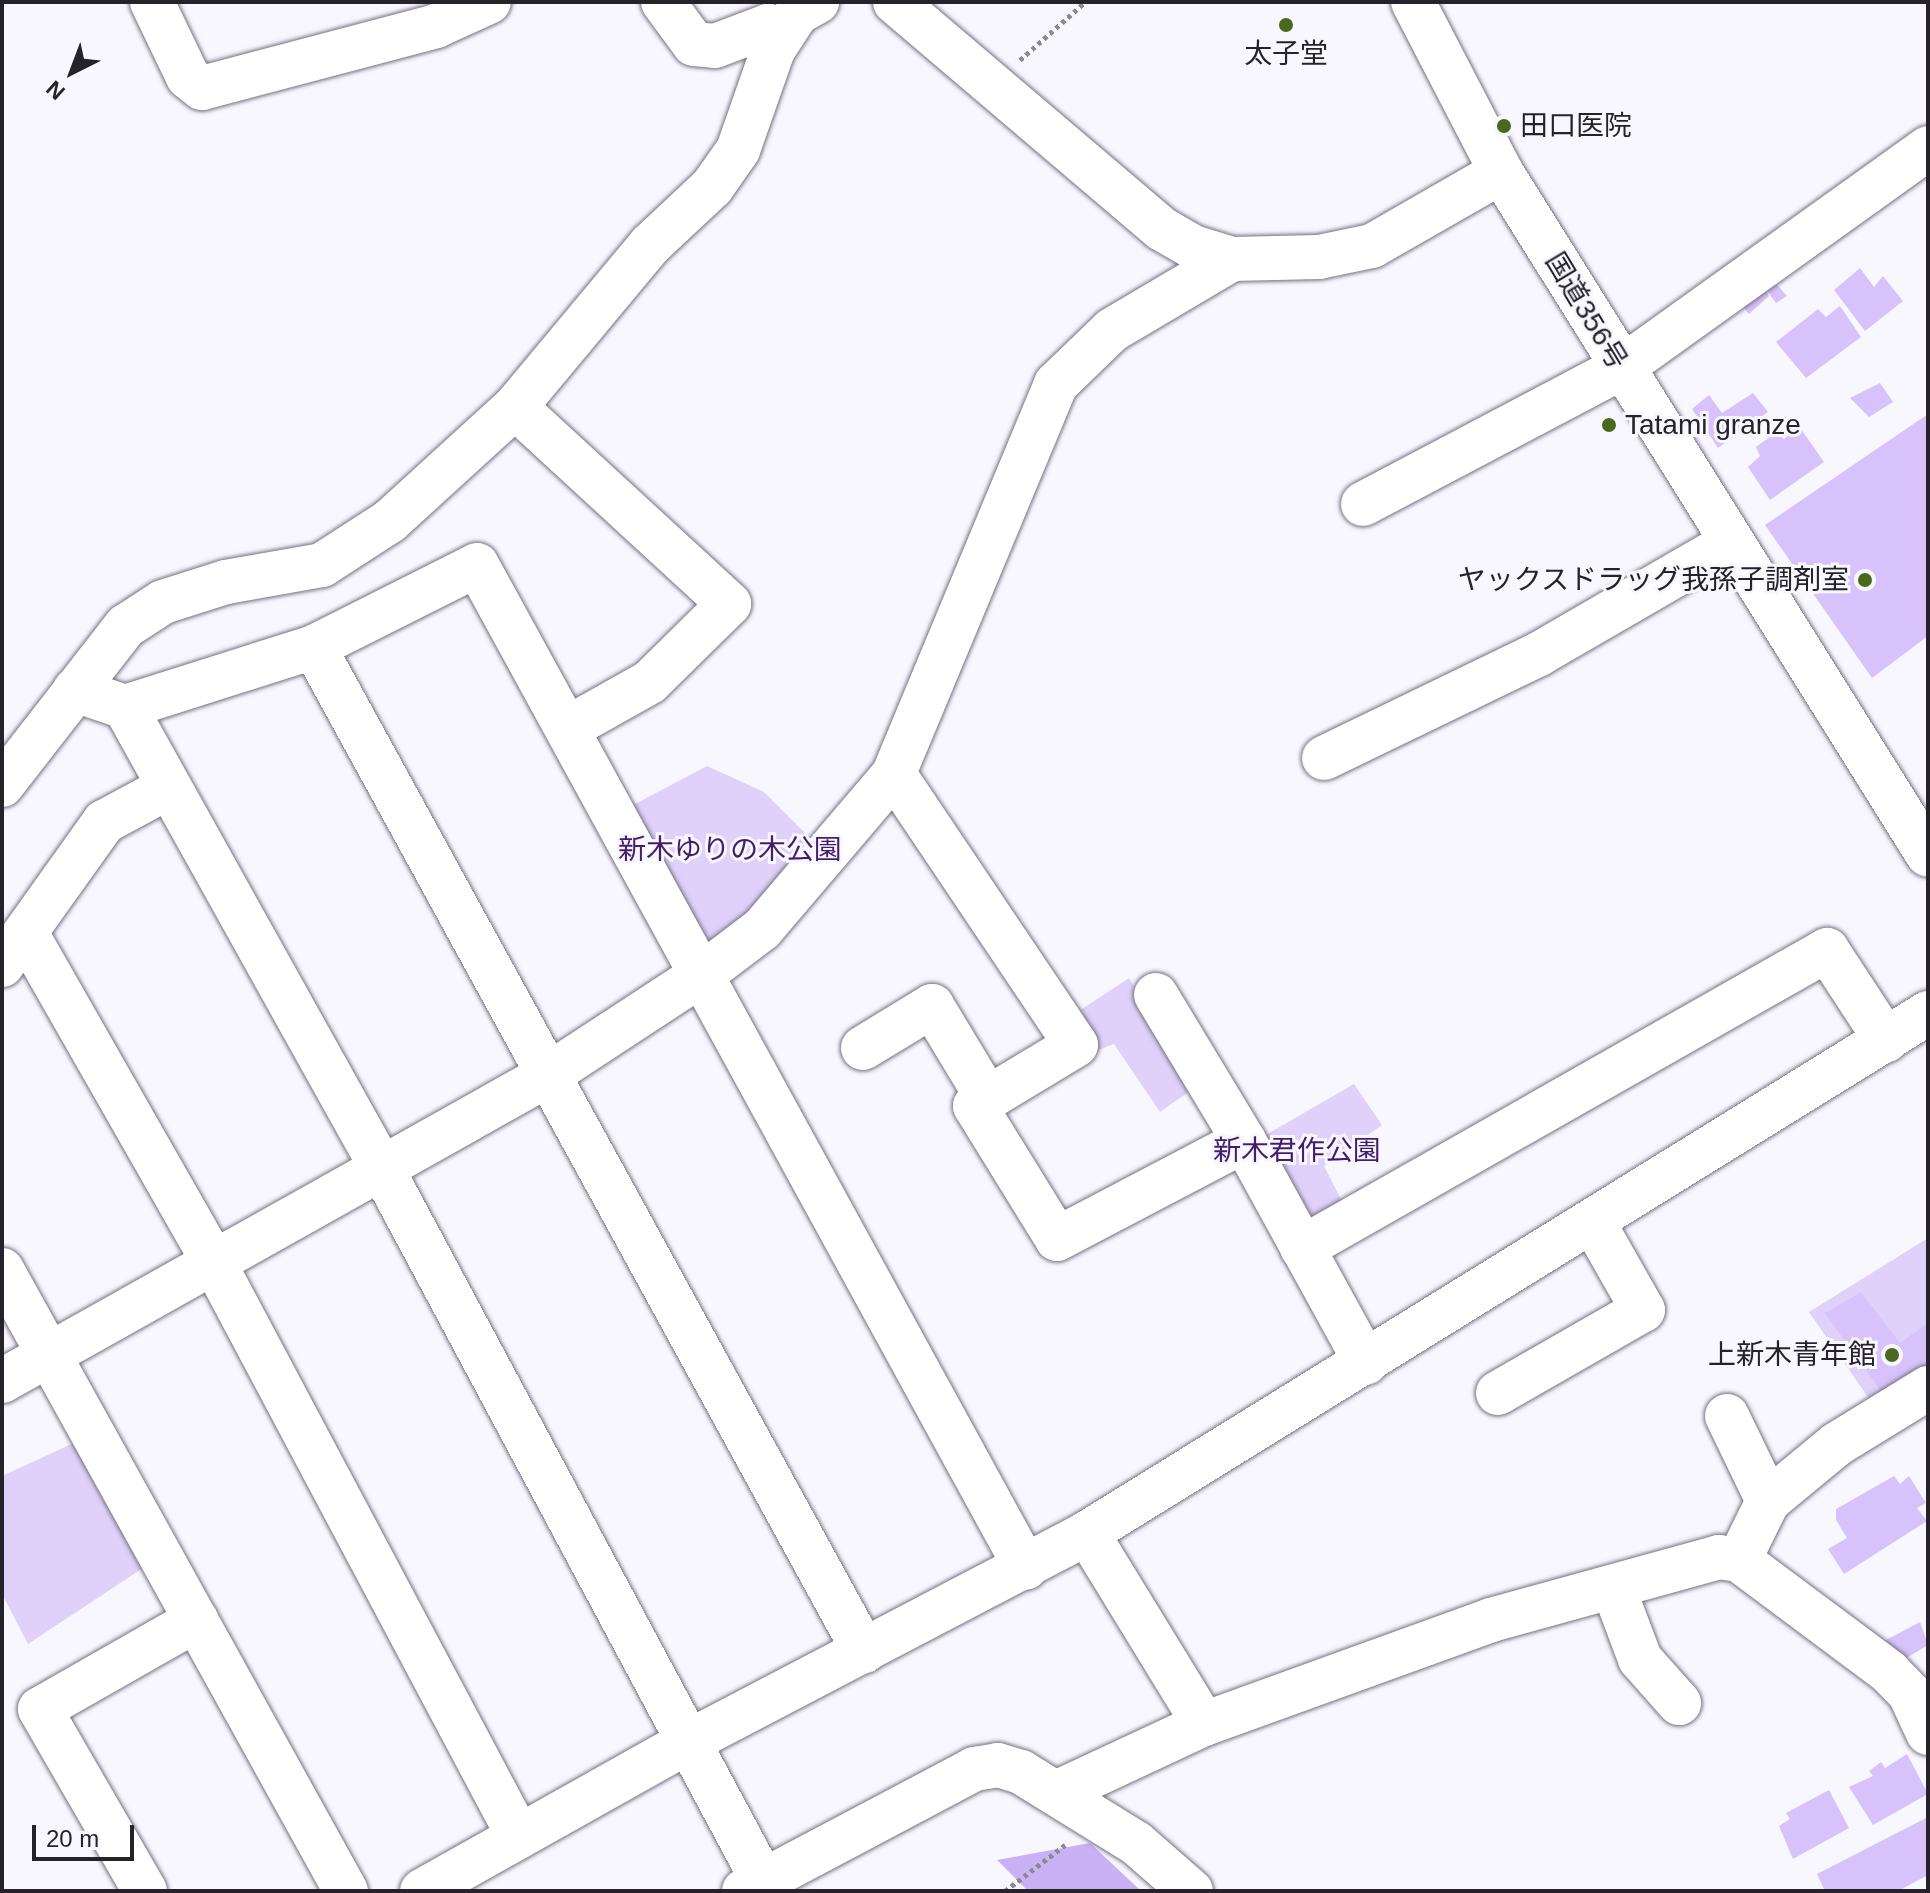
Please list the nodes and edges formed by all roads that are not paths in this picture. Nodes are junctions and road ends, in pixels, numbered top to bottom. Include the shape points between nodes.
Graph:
1 (152, 2) edge
2 (489, 2) edge
3 (663, 2) edge
4 (895, 2) edge
5 (1413, 2) edge
6 (801, 16) edge
7 (1928, 148) edge
8 (1501, 172) junction
9 (1232, 259) junction
10 (1621, 368) junction
11 (515, 407) junction
12 (1363, 504) dead end
13 (1732, 542) junction
14 (314, 647) junction
15 (75, 690) junction
16 (125, 707) junction
17 (568, 728) junction
18 (1324, 758) dead end
19 (894, 774) junction
20 (2, 785) edge
21 (167, 788) junction
22 (1922, 832) edge
23 (14, 949) edge
24 (704, 973) junction
25 (1156, 995) dead end
26 (1928, 1013) edge
27 (1886, 1040) junction
28 (863, 1048) dead end
29 (548, 1075) junction
30 (988, 1099) junction
31 (1244, 1141) junction
32 (380, 1165) junction
33 (1593, 1222) junction
34 (1302, 1248) junction
35 (212, 1259) junction
36 (2, 1270) edge
37 (47, 1352) junction
38 (1366, 1363) junction
39 (2, 1381) edge
40 (1928, 1388) edge
41 (1498, 1393) dead end
42 (1727, 1416) dead end
43 (1768, 1501) junction
44 (1087, 1533) junction
45 (1739, 1560) junction
46 (1026, 1568) junction
47 (1613, 1587) junction
48 (196, 1620) junction
49 (864, 1651) junction
50 (1679, 1703) dead end
51 (1204, 1724) junction
52 (1928, 1733) edge
53 (688, 1742) junction
54 (1056, 1793) junction
55 (519, 1837) junction
56 (753, 1886) edge
57 (145, 1891) edge
58 (346, 1891) edge
59 (422, 1891) edge
60 (1191, 1891) edge

1 - 2 main road via 188,77 202,88 436,26
3 - 6 main road via 694,44 715,46
4 - 9 main road via 1162,229 1193,247
5 - 8 main road, 国道356号
6 - 11 main road via 773,50 738,150 712,187 650,245
7 - 10 main road
8 - 9 main road via 1372,246 1319,257
8 - 10 main road, 国道356号
9 - 19 main road via 1112,330 1056,384
10 - 12 main road
10 - 13 main road, 国道356号
11 - 15 main road via 354,547 322,565 226,582 163,602 126,626
11 - 17 main road via 729,604 650,682
13 - 18 main road via 1539,654
13 - 22 main road, 国道356号
14 - 16 main road
14 - 17 main road via 477,565
14 - 29 main road
15 - 16 main road
15 - 20 main road
16 - 21 main road
17 - 24 main road
19 - 24 main road via 771,919
19 - 30 main road via 1076,1045
21 - 23 main road via 104,822
21 - 32 main road
23 - 35 main road
24 - 29 main road
24 - 46 main road
25 - 31 main road
26 - 27 main road
27 - 33 main road
27 - 34 main road via 1827,950
28 - 30 main road via 932,1006
29 - 32 main road
29 - 49 main road
30 - 31 main road via 975,1106 1057,1239
31 - 34 main road
32 - 35 main road
32 - 53 main road
33 - 38 main road
33 - 41 main road via 1643,1310
34 - 38 main road
35 - 37 main road
35 - 55 main road
36 - 37 main road
37 - 39 main road
37 - 48 main road
38 - 44 main road
40 - 43 main road via 1837,1444
42 - 43 main road
43 - 45 main road
44 - 46 main road
44 - 51 main road
45 - 47 main road via 1719,1557
45 - 52 main road via 1889,1672 1910,1694
46 - 49 main road
47 - 50 main road via 1640,1659
47 - 51 main road via 1491,1620
48 - 57 main road via 40,1709
48 - 58 main road
49 - 53 main road
51 - 54 main road
53 - 55 main road
53 - 56 main road
54 - 56 main road via 1010,1768 974,1769
54 - 60 main road via 1136,1843
55 - 59 main road

